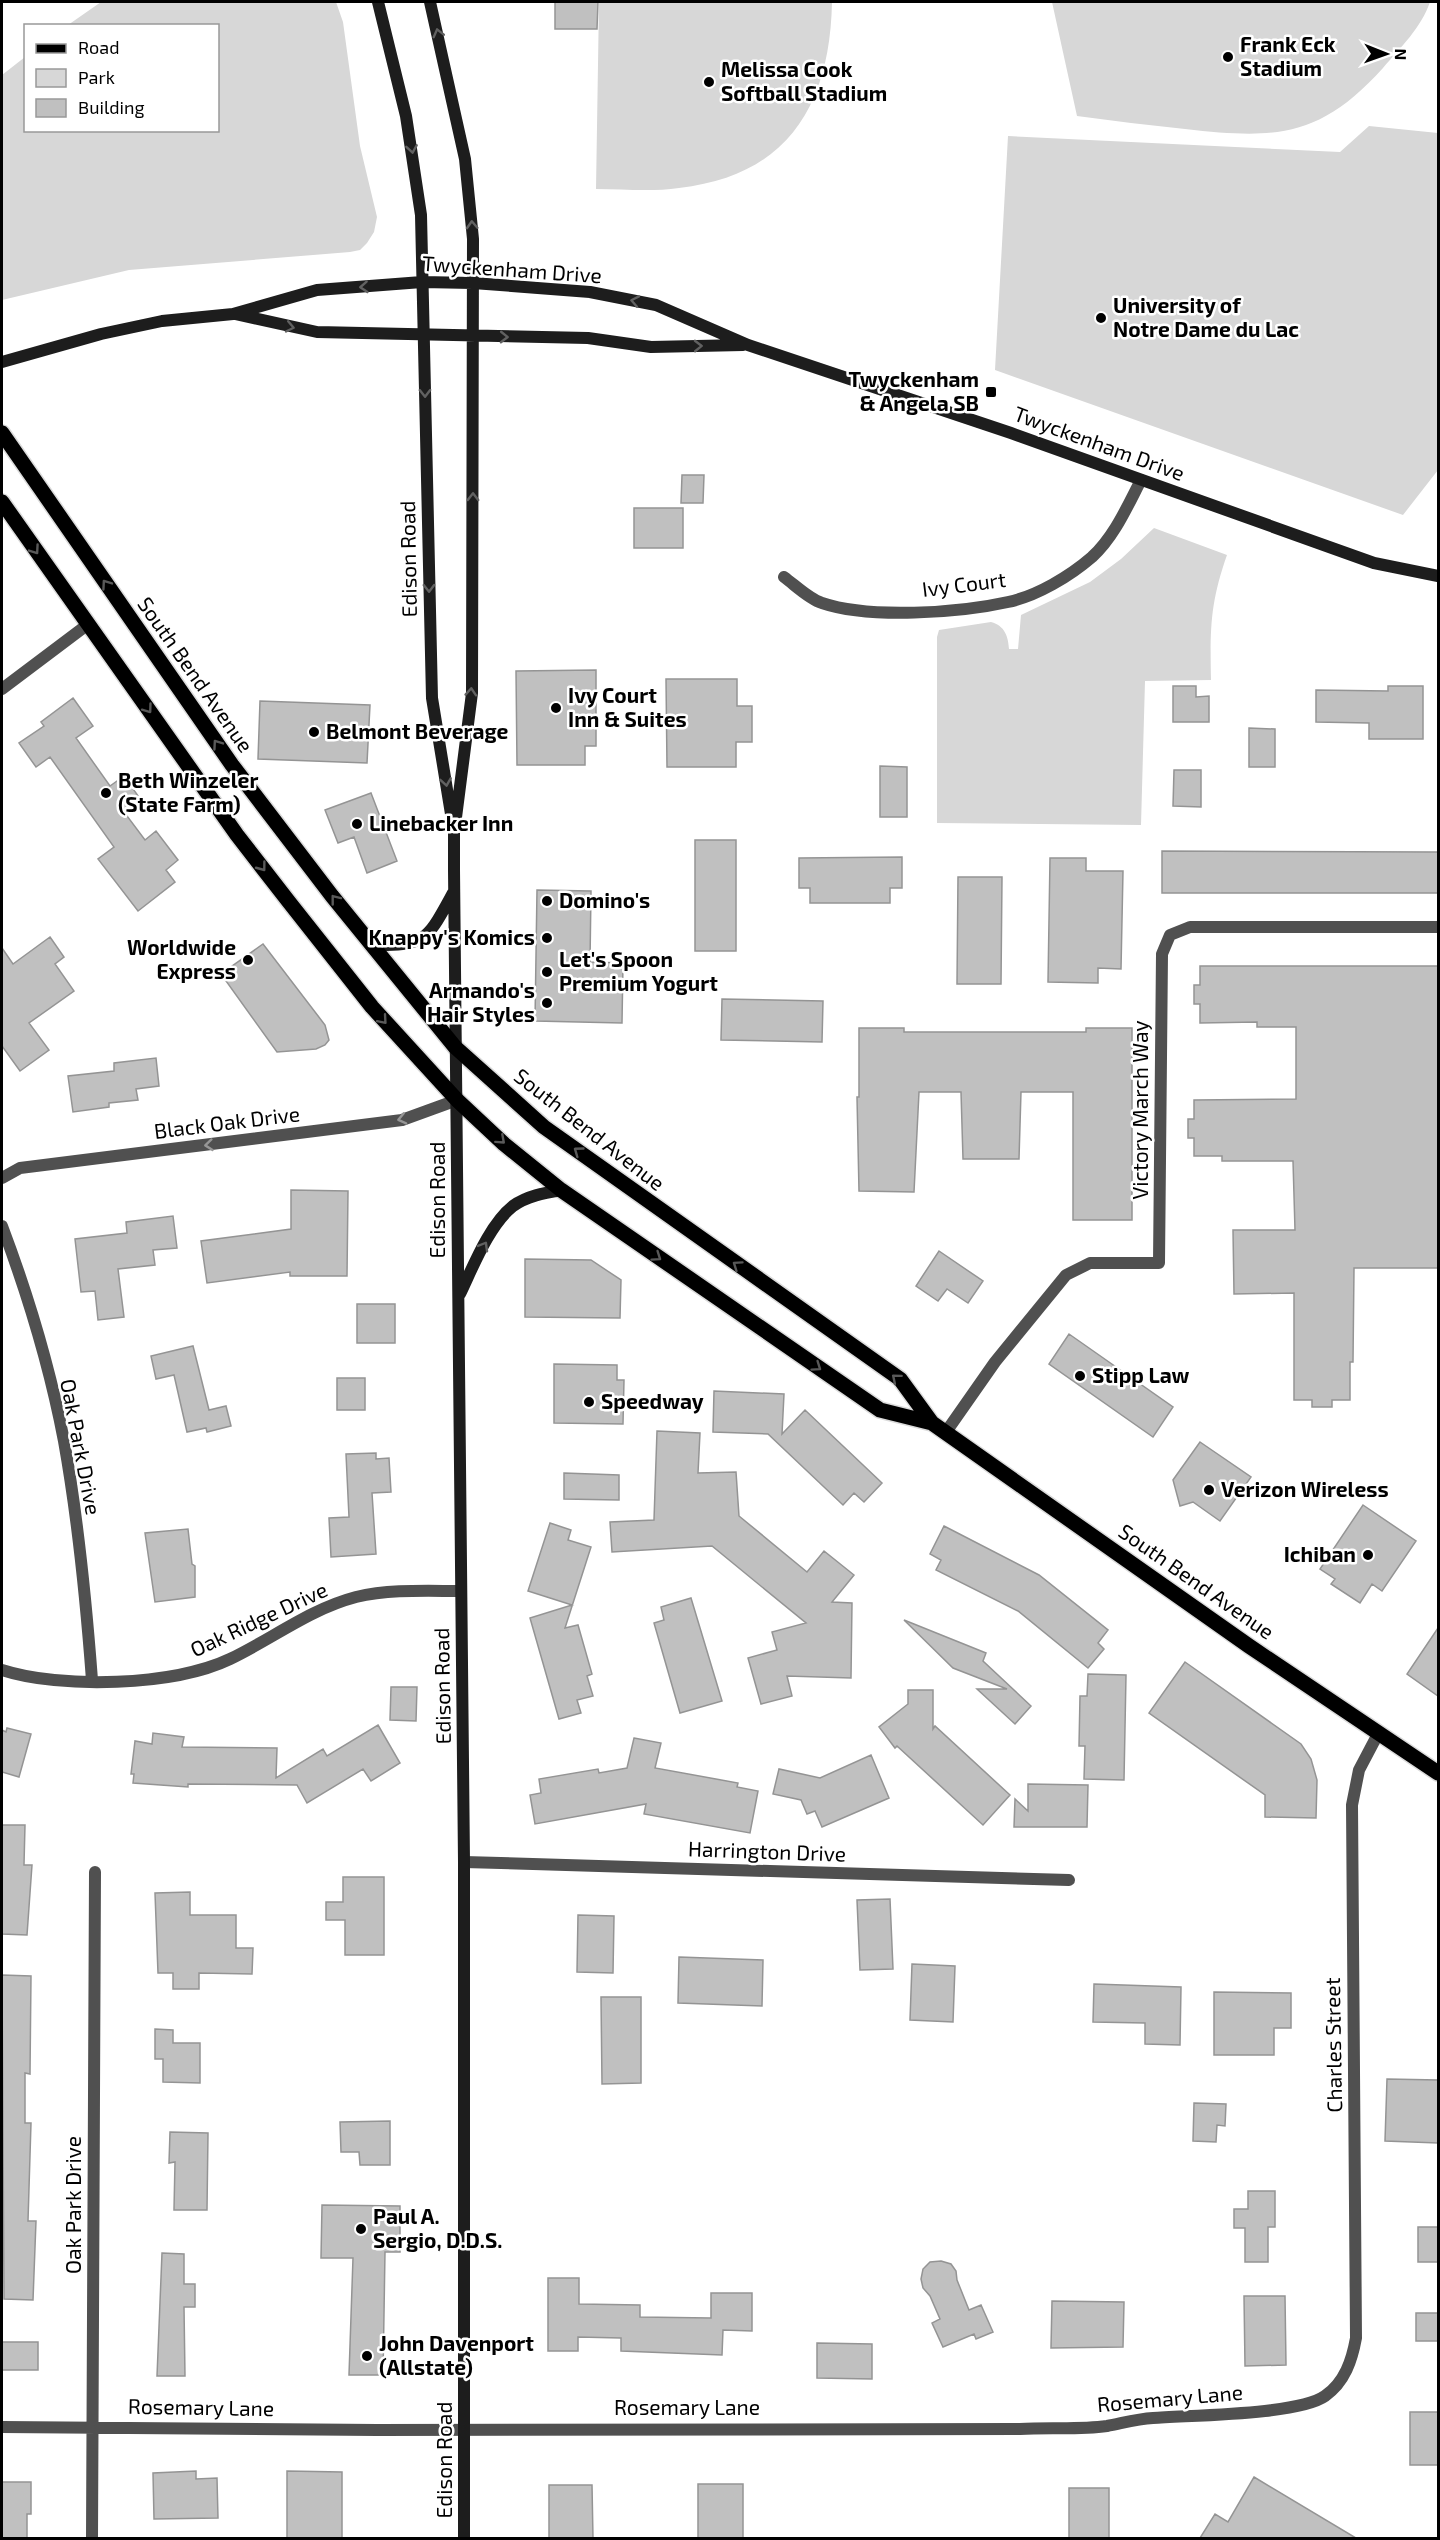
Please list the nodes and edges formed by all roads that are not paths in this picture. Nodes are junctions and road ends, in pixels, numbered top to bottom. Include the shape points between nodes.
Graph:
1 (378, 2) edge
2 (430, 2) edge
3 (422, 282) junction
4 (473, 283) junction
5 (233, 314) junction
6 (424, 334) junction
7 (474, 336) junction
8 (748, 345) junction
9 (2, 362) edge
10 (2, 433) edge
11 (1141, 480) junction
12 (2, 502) edge
13 (1438, 576) edge
14 (784, 577) dead end
15 (87, 625) junction
16 (2, 689) edge
17 (454, 833) junction
18 (454, 892) junction
19 (1438, 927) edge
20 (371, 945) junction
21 (455, 1047) junction
22 (458, 1100) junction
23 (2, 1178) edge
24 (561, 1190) junction
25 (2, 1226) edge
26 (458, 1298) junction
27 (932, 1423) junction
28 (946, 1432) junction
29 (461, 1591) junction
30 (2, 1670) edge
31 (92, 1680) junction
32 (1379, 1732) junction
33 (1438, 1773) edge
34 (464, 1862) junction
35 (95, 1872) dead end
36 (1069, 1880) dead end
37 (1352, 2362) joint
38 (92, 2426) junction
39 (2, 2427) edge
40 (465, 2429) junction
41 (92, 2538) edge
42 (464, 2538) edge

1 -> 3 main road, Edison Road via 415,165 423,243
4 -> 2 main road, Edison Road via 471,202 465,159
3 - 4 main road, Twyckenham Drive
3 -> 5 main road, Twyckenham Drive via 317,290
3 - 6 main road, Edison Road
4 - 7 main road, Edison Road
8 -> 4 main road, Twyckenham Drive via 656,305 590,292
5 -> 6 main road, Twyckenham Drive via 317,332
5 - 9 main road, Twyckenham Drive via 162,321
6 - 7 main road, Twyckenham Drive
6 -> 17 main road, Edison Road via 432,698
7 -> 8 main road, Twyckenham Drive via 588,338 651,347
17 -> 7 main road, Edison Road via 472,693
8 - 11 main road, Twyckenham Drive
20 -> 10 main road, South Bend Avenue via 232,765
11 - 13 main road, Twyckenham Drive via 1374,563
11 - 14 street, Ivy Court via 1116,527 1092,556 1057,582 1010,602 949,610 862,611 820,603
12 -> 15 main road, South Bend Avenue
15 - 16 street
15 -> 22 main road, South Bend Avenue via 289,902 372,1007
17 - 18 main road, Edison Road
18 - 20 main road via 432,931 416,943
18 - 21 main road, Edison Road
19 - 28 street, Victory March Way via 1190,927 1170,934 1162,954 1160,1263 1090,1263 1066,1275 995,1362
20 - 21 main road, South Bend Avenue
21 - 22 main road, Edison Road
27 -> 21 main road, South Bend Avenue via 900,1379 544,1127
22 -> 23 street, Black Oak Drive via 402,1120 20,1168
22 -> 24 main road, South Bend Avenue
22 - 26 main road, Edison Road
26 -> 24 main road via 484,1243 512,1207 538,1194
24 -> 27 main road, South Bend Avenue via 880,1410
25 - 31 street, Oak Park Drive via 30,1307 64,1440 86,1600
26 - 29 main road, Edison Road
27 - 28 main road, South Bend Avenue
28 - 32 main road, South Bend Avenue via 1249,1646
29 - 31 street, Oak Ridge Drive via 356,1597 319,1611 228,1660 184,1675
29 - 34 main road, Edison Road
30 - 31 street, Oak Ridge Drive via 29,1679
32 - 33 main road, South Bend Avenue
32 - 37 street, Charles Street via 1359,1770 1352,1815 1356,2303
34 - 36 street, Harrington Drive
34 - 40 main road, Edison Road
35 - 38 street, Oak Park Drive
37 - 40 street, Rosemary Lane via 1336,2386 1308,2405 1138,2419 1107,2426 928,2430
38 - 39 street, Rosemary Lane
38 - 40 street, Rosemary Lane
38 - 41 street, Oak Park Drive
40 - 42 main road, Edison Road

